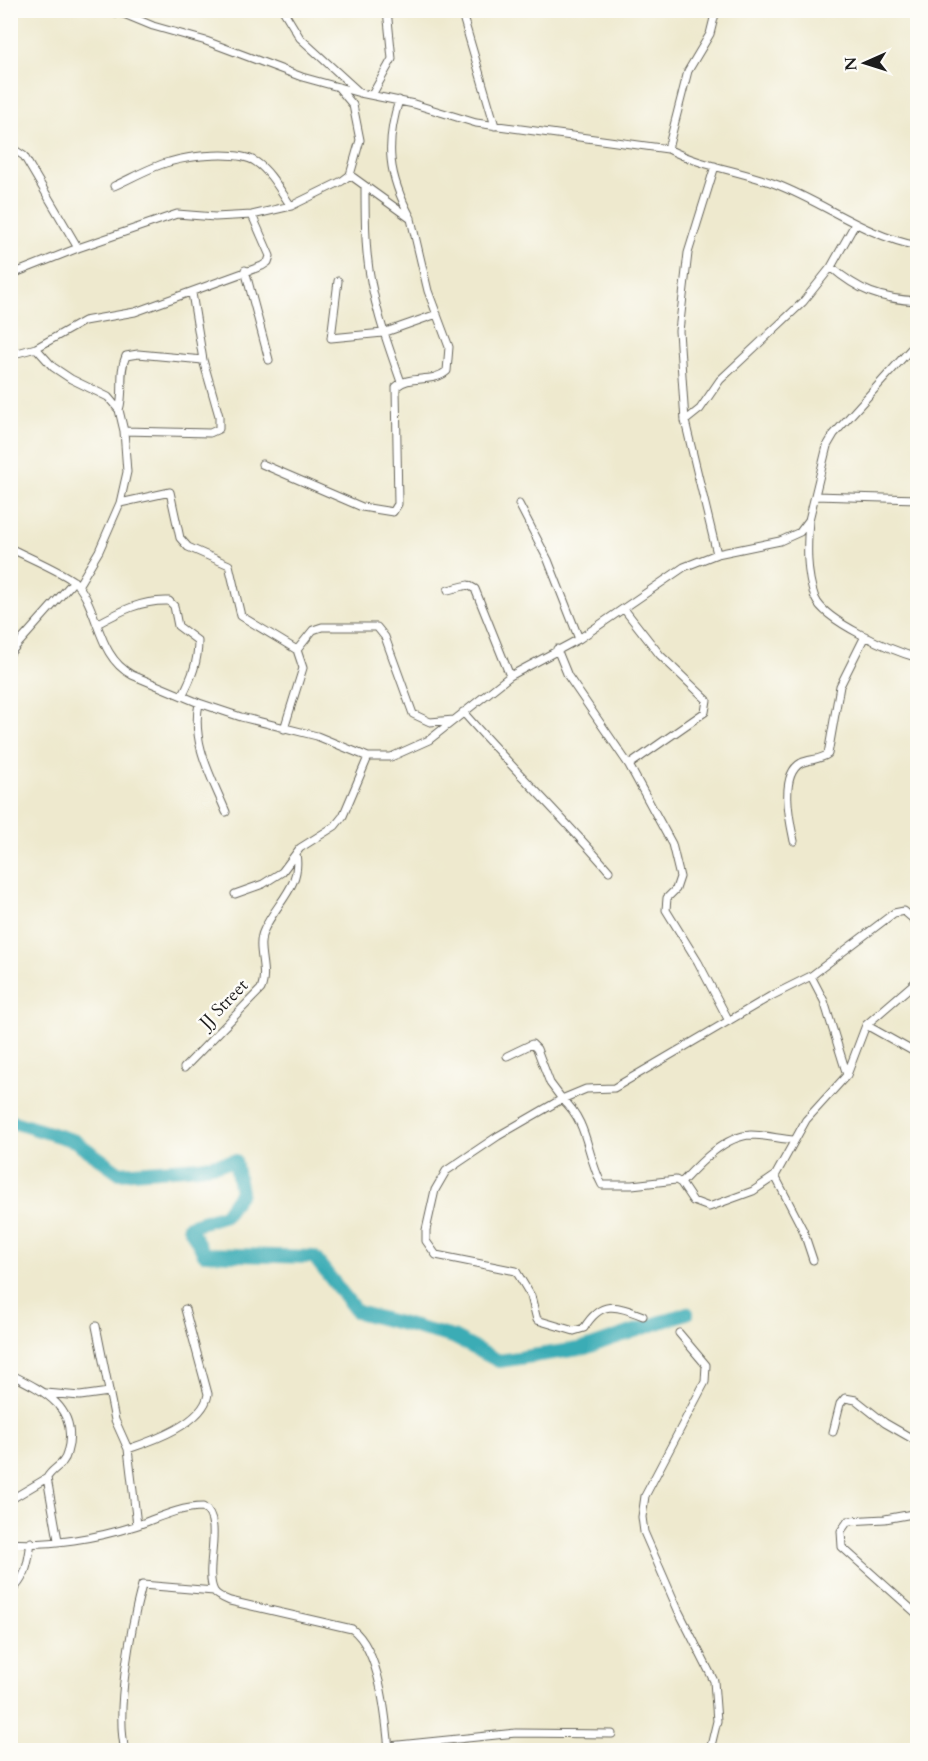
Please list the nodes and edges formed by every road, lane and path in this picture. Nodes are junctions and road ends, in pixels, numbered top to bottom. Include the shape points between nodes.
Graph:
1 (98, 10) edge
2 (284, 10) edge
3 (387, 10) edge
4 (461, 10) edge
5 (716, 10) edge
6 (338, 87) junction
7 (360, 93) junction
8 (372, 95) junction
9 (399, 100) junction
10 (495, 126) junction
11 (10, 147) edge
12 (668, 149) junction
13 (715, 166) junction
14 (350, 175) junction
15 (114, 186) dead end
16 (365, 188) junction
17 (291, 206) junction
18 (252, 215) junction
19 (411, 219) junction
20 (855, 224) junction
21 (918, 246) edge
22 (78, 248) junction
23 (831, 267) junction
24 (245, 270) junction
25 (10, 275) edge
26 (338, 281) dead end
27 (192, 292) junction
28 (918, 301) edge
29 (437, 314) junction
30 (383, 333) junction
31 (918, 340) edge
32 (36, 348) junction
33 (10, 355) edge
34 (203, 360) junction
35 (269, 360) dead end
36 (401, 382) junction
37 (118, 410) junction
38 (685, 421) junction
39 (124, 431) junction
40 (261, 464) dead end
41 (815, 496) junction
42 (918, 499) edge
43 (120, 503) junction
44 (519, 504) dead end
45 (809, 520) junction
46 (10, 548) edge
47 (717, 554) junction
48 (76, 584) junction
49 (448, 590) dead end
50 (624, 609) junction
51 (96, 624) junction
52 (865, 636) junction
53 (579, 639) junction
54 (557, 649) junction
55 (297, 650) junction
56 (10, 653) edge
57 (918, 658) edge
58 (510, 676) junction
59 (182, 696) junction
60 (199, 703) junction
61 (463, 712) junction
62 (454, 720) junction
63 (284, 729) junction
64 (368, 757) junction
65 (629, 765) junction
66 (226, 812) dead end
67 (794, 841) dead end
68 (296, 855) junction
69 (609, 871) dead end
70 (235, 894) dead end
71 (918, 923) edge
72 (811, 976) junction
73 (917, 981) edge
74 (729, 1021) junction
75 (866, 1025) junction
76 (918, 1054) edge
77 (507, 1056) dead end
78 (184, 1068) dead end
79 (847, 1075) junction
80 (562, 1099) junction
81 (794, 1140) junction
82 (775, 1176) junction
83 (681, 1183) junction
84 (813, 1260) dead end
85 (185, 1309) dead end
86 (643, 1316) dead end
87 (96, 1326) dead end
88 (679, 1333) dead end
89 (10, 1374) edge
90 (109, 1392) junction
91 (46, 1393) junction
92 (833, 1432) dead end
93 (918, 1442) edge
94 (128, 1449) junction
95 (47, 1478) junction
96 (10, 1500) edge
97 (918, 1513) edge
98 (137, 1525) junction
99 (58, 1540) junction
100 (31, 1542) junction
101 (10, 1543) edge
102 (214, 1591) junction
103 (10, 1592) edge
104 (918, 1615) edge
105 (612, 1734) dead end
106 (389, 1748) edge
107 (125, 1750) edge
108 (710, 1750) edge

1 - 6 street via 124,14
2 - 7 street via 300,38
3 - 8 street via 392,59
4 - 10 street
5 - 12 street via 710,34 688,71
6 - 7 street
6 - 14 street via 353,105 360,140
7 - 8 street
8 - 9 street
9 - 10 street
9 - 19 street via 388,144 402,201
10 - 12 street
11 - 22 street via 24,156
12 - 13 street
13 - 20 street via 782,186
13 - 38 street via 688,253 681,295 679,331
14 - 16 street
14 - 17 street
15 - 17 street via 168,162 230,156 254,161 264,169
16 - 19 street
16 - 30 street via 367,253
17 - 18 street
18 - 22 street via 215,218 177,214
18 - 24 street via 270,256 262,266
19 - 29 street
20 - 21 street
20 - 23 street
22 - 25 street
23 - 28 street via 867,292
23 - 38 street via 803,302 720,380 700,409
24 - 27 street
24 - 35 street
26 - 30 street via 331,338
27 - 32 street via 135,312 84,321
27 - 34 street
29 - 30 street
29 - 36 street via 449,347 447,371 423,381
30 - 36 street
31 - 41 street via 834,434 827,446
32 - 33 street
32 - 37 street via 53,367 108,397
34 - 37 street via 126,356
34 - 39 street via 219,429 210,434
36 - 40 street via 395,397 398,504 393,512 362,507
37 - 39 street
38 - 47 street
39 - 43 street via 127,472
41 - 42 street
41 - 45 street
43 - 48 street via 99,551
43 - 55 street via 170,492 180,538 188,547 229,566 241,616
44 - 53 street via 548,560
45 - 47 street via 791,537
45 - 52 street via 809,569 816,599 832,616
46 - 48 street
47 - 50 street via 684,567
48 - 51 street
48 - 56 street
49 - 58 street via 468,585 475,589
50 - 53 street
50 - 65 street via 660,656 707,700 708,706 705,712
51 - 59 street via 109,654 123,670
51 - 59 street via 130,606 151,600 169,601 174,606 178,626 198,641 195,666
52 - 57 street
52 - 67 street via 840,686 828,754 800,764 791,777 788,807
53 - 54 street
54 - 58 street
54 - 65 street via 568,675
55 - 62 street via 313,630 322,627 377,627 385,637 413,714 430,722
55 - 63 street via 303,668
58 - 61 street
59 - 60 street
60 - 63 street
60 - 66 street via 195,722 198,741
61 - 62 street
61 - 69 street
62 - 64 street via 429,740 391,757
63 - 64 street via 317,735
64 - 68 street via 335,826 316,836
65 - 74 street via 677,858 679,883 667,898 666,910
68 - 70 street via 282,872
68 - 78 street, JJ Street via 296,879 262,932 265,980 261,990
71 - 72 street via 904,911 894,913
72 - 74 street
72 - 79 street via 824,1001
73 - 75 street
74 - 80 street via 614,1088 586,1089
75 - 76 street
75 - 79 street
77 - 80 street via 529,1044 535,1046 550,1083
79 - 81 street via 806,1120
80 - 83 street via 577,1114 584,1129 602,1185 676,1180
80 - 86 street via 446,1172 432,1201 426,1241 429,1248 444,1258 516,1271 531,1296 534,1315 543,1322 579,1331 595,1312 607,1307
81 - 82 street
81 - 83 street via 749,1135 735,1140 706,1158
82 - 83 street via 753,1191 709,1207 693,1201
82 - 84 street via 803,1230
85 - 94 street via 207,1401 164,1437
87 - 90 street
88 - 108 street via 706,1365 705,1382 650,1487 642,1517 650,1548 714,1681 717,1721
89 - 91 street
90 - 91 street via 81,1396
90 - 94 street
91 - 95 street via 62,1407 69,1434 63,1464
92 - 93 street via 845,1398 856,1400
94 - 98 street
95 - 96 street
95 - 99 street
97 - 104 street via 848,1521 841,1531 842,1546
98 - 99 street via 111,1533
98 - 102 street via 185,1508 207,1510 212,1519
99 - 100 street
100 - 101 street
100 - 103 street via 26,1572
102 - 106 street via 230,1601 352,1629 362,1637 375,1670
102 - 107 street via 142,1585 124,1692
105 - 106 street via 516,1733

